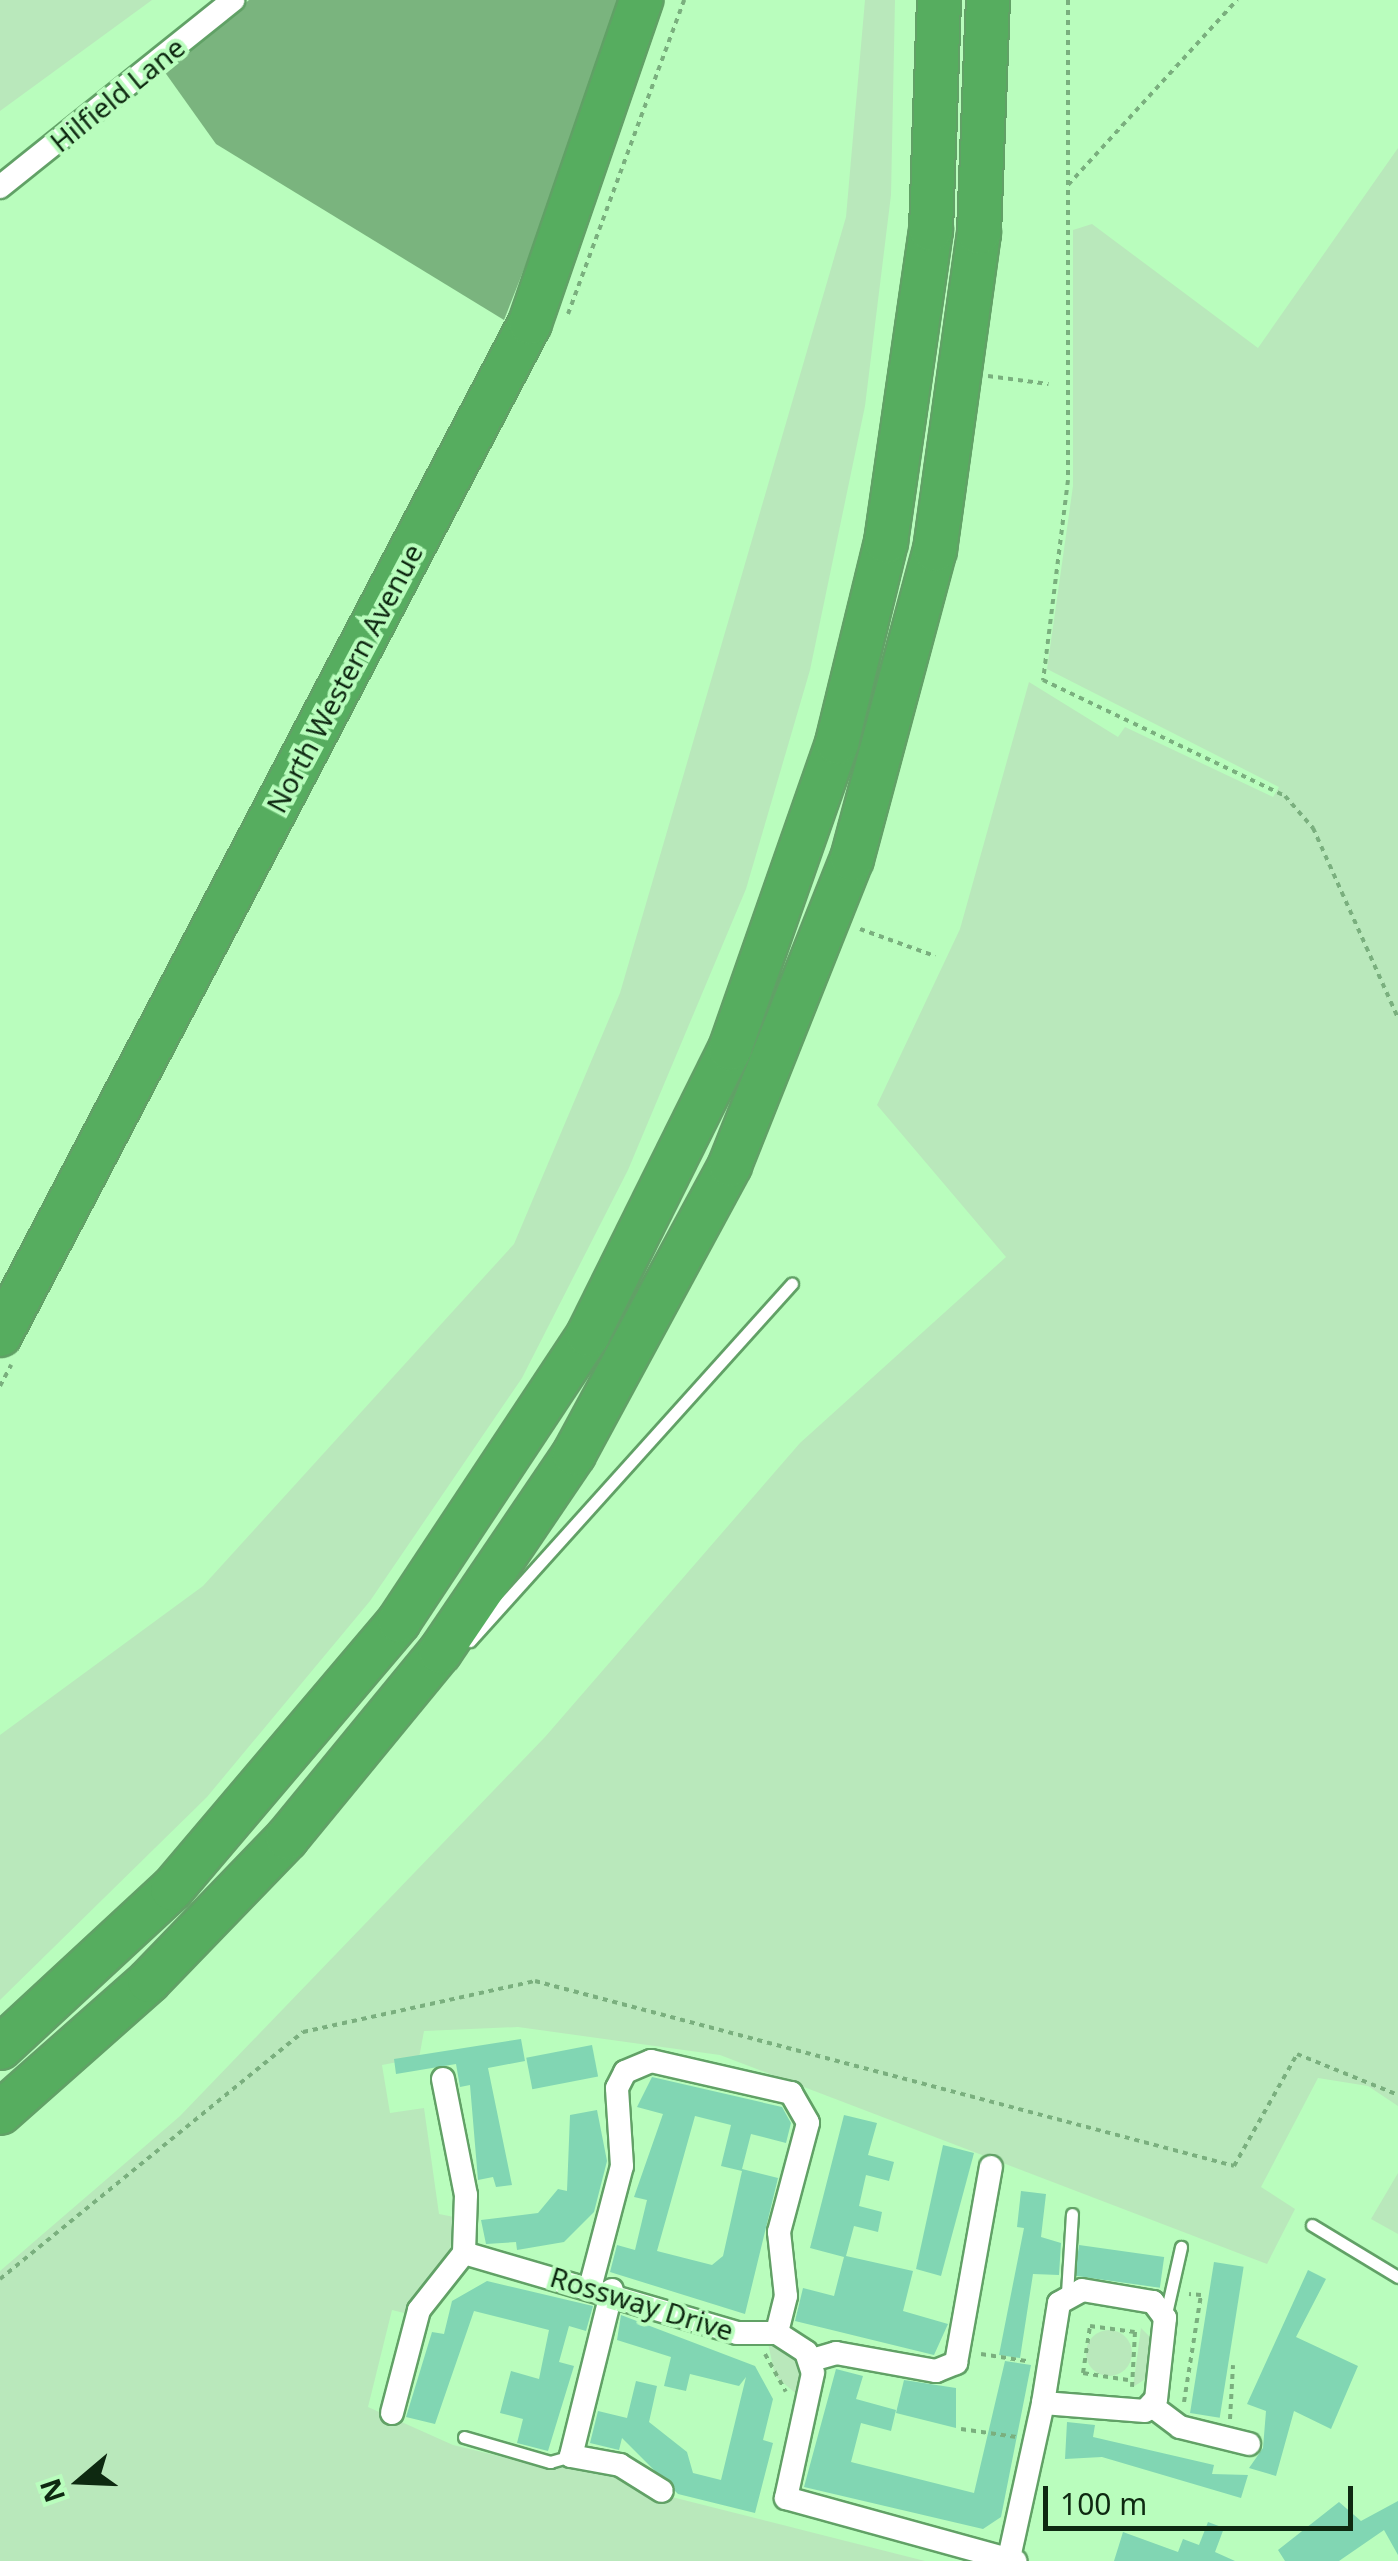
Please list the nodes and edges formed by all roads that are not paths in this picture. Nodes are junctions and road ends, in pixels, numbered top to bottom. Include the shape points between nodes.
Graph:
1 (233, 0) edge
2 (641, 0) edge
3 (939, 0) edge
4 (988, 0) edge
5 (0, 188) edge
6 (792, 1284) dead end
7 (0, 1335) edge
8 (365, 1748) junction
9 (0, 2048) edge
10 (444, 2078) dead end
11 (0, 2113) edge
12 (991, 2166) dead end
13 (1072, 2214) dead end
14 (1312, 2225) dead end
15 (1181, 2247) dead end
16 (464, 2253) junction
17 (1398, 2277) edge
18 (602, 2287) junction
19 (1067, 2293) junction
20 (1166, 2318) junction
21 (771, 2334) junction
22 (812, 2360) junction
23 (1044, 2403) junction
24 (1152, 2406) junction
25 (392, 2413) dead end
26 (464, 2437) dead end
27 (1249, 2444) dead end
28 (572, 2456) junction
29 (662, 2491) dead end
30 (1012, 2560) edge

1 - 5 street, Hilfield Lane
2 - 7 highway, North Western Avenue via 530,323
3 - 9 highway via 931,230 886,542 826,777 730,1050 588,1334 410,1606 185,1874
4 - 8 highway via 980,233 954,444 907,668 831,918 776,1066 632,1356 511,1554
6 - 8 lane via 539,1570
8 - 11 highway via 149,1981
10 - 16 street via 466,2196
12 - 22 street via 962,2351 936,2371 866,2356
13 - 19 lane
14 - 17 lane
15 - 20 lane
16 - 18 street, Rossway Drive
16 - 25 street via 420,2310
18 - 21 street, Rossway Drive
18 - 21 street via 622,2166 617,2088 625,2072 650,2062 790,2093 808,2123 778,2232 786,2296
18 - 28 street
19 - 20 street via 1153,2302
19 - 23 street
20 - 24 street
21 - 22 street, Rossway Drive
22 - 30 street via 783,2490 794,2504
23 - 24 street via 1128,2416
23 - 30 street
24 - 27 street via 1174,2424
26 - 28 lane via 550,2462
28 - 29 street via 620,2465

